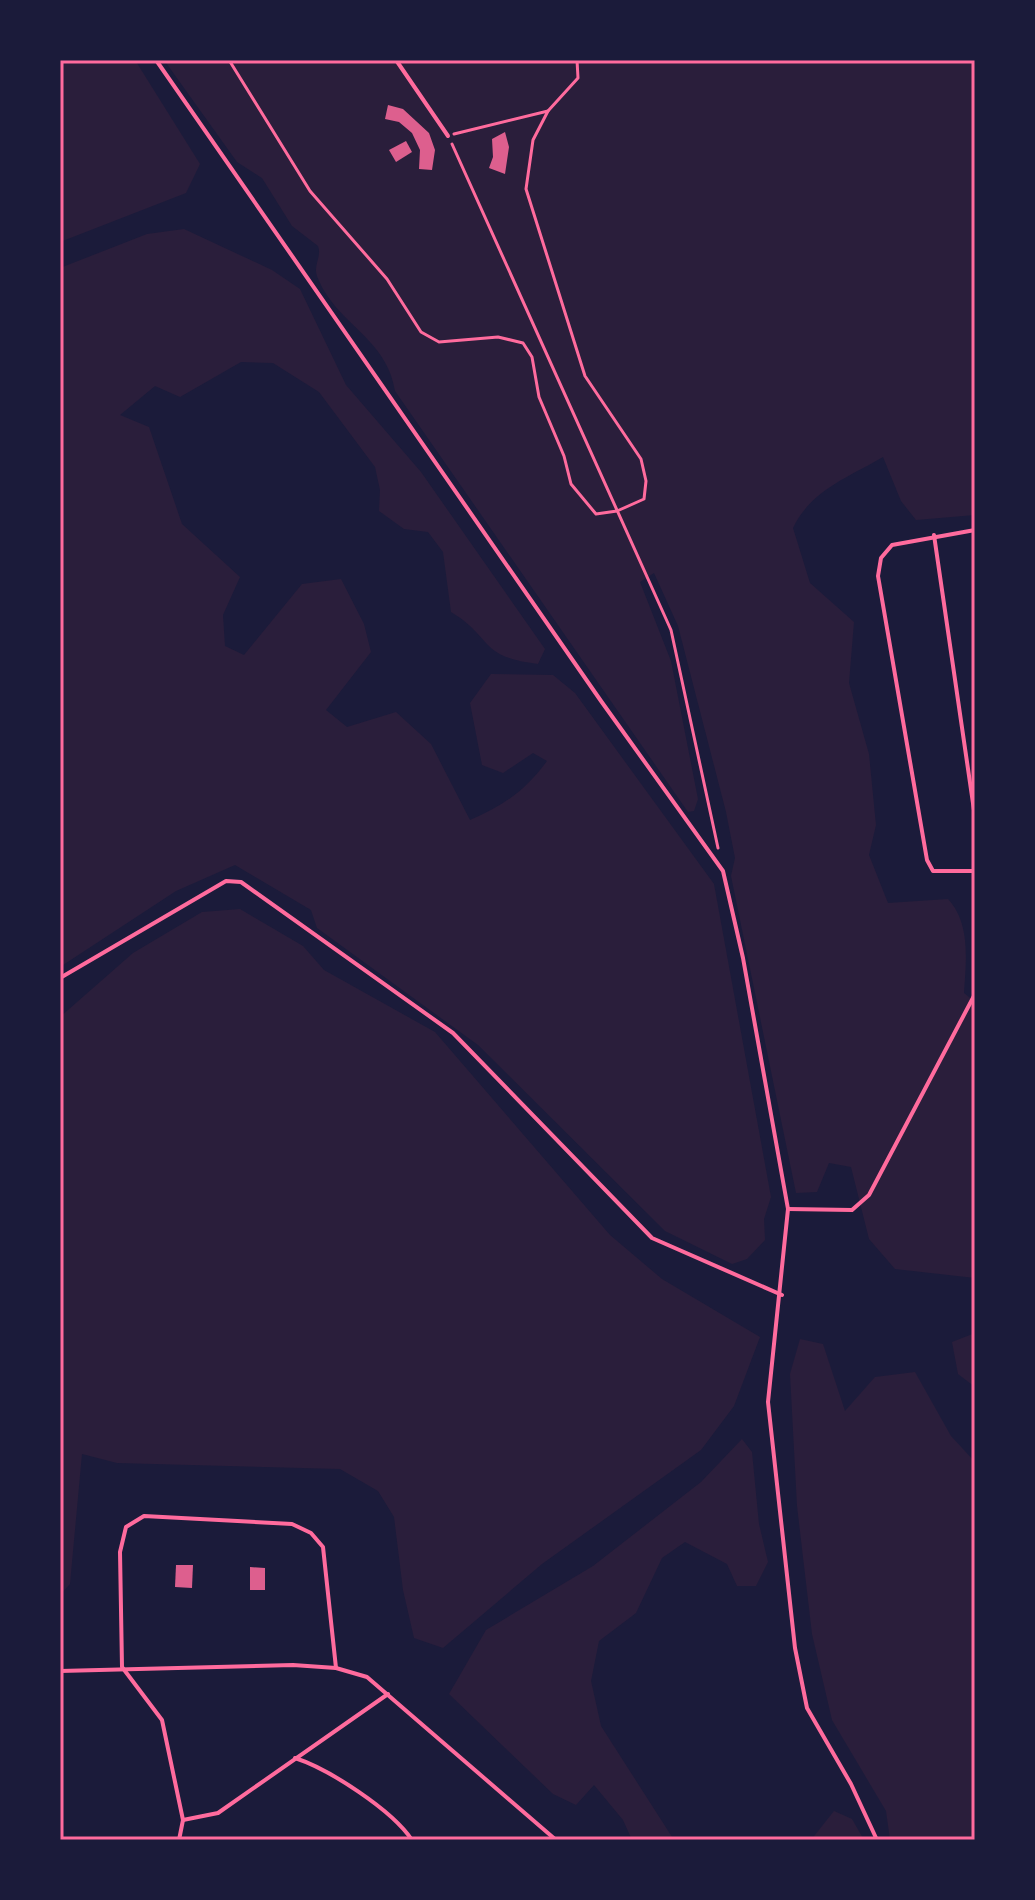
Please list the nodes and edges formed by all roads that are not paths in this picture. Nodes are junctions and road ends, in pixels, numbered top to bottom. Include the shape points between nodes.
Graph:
1 (156, 60) edge
2 (396, 60) edge
3 (448, 136) road end
4 (975, 530) edge
5 (934, 535) junction
6 (975, 817) edge
7 (975, 871) edge
8 (60, 978) edge
9 (975, 994) edge
10 (788, 1209) junction
11 (782, 1295) junction
12 (122, 1667) junction
13 (336, 1668) junction
14 (60, 1671) edge
15 (388, 1694) junction
16 (295, 1758) junction
17 (183, 1820) junction
18 (179, 1840) edge
19 (412, 1840) edge
20 (556, 1840) edge
21 (877, 1840) edge

1 - 10 lane via 723,871
2 - 3 lane
4 - 5 lane
5 - 6 lane
5 - 7 lane via 892,545 881,558 878,576 927,860 933,871
8 - 11 lane via 226,881 241,882 453,1033 652,1238
9 - 10 lane via 869,1195 852,1210
10 - 11 lane
11 - 21 lane via 768,1402 795,1648 807,1708
12 - 13 lane
12 - 13 lane via 120,1552 126,1527 144,1516 292,1524 311,1533 323,1547
12 - 14 lane
12 - 17 lane via 162,1720
13 - 15 lane via 367,1677
15 - 16 lane
15 - 20 lane
16 - 17 lane via 218,1813
16 - 19 lane via 319,1766 358,1791
17 - 18 lane

